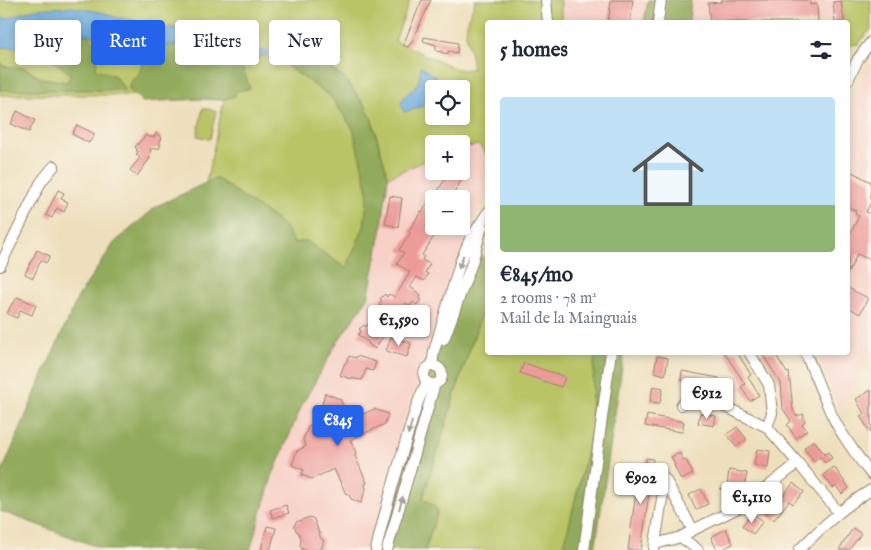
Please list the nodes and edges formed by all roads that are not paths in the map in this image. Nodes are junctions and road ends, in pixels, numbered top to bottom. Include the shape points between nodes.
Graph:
1 (546, 0) edge
2 (661, 0) edge
3 (548, 20) edge
4 (658, 20) edge
5 (871, 42) edge
6 (871, 50) edge
7 (850, 76) edge
8 (850, 83) edge
9 (54, 166) dead end
10 (485, 217) edge
11 (0, 266) edge
12 (611, 355) edge
13 (752, 355) edge
14 (806, 355) edge
15 (428, 374) junction
16 (680, 405) dead end
17 (767, 427) junction
18 (798, 463) junction
19 (871, 474) edge
20 (871, 490) edge
21 (839, 513) junction
22 (693, 530) junction
23 (681, 536) junction
24 (655, 547) edge
25 (376, 550) edge
26 (387, 550) edge
27 (584, 550) edge
28 (698, 550) edge
29 (799, 550) edge

1 - 3 street
2 - 4 street
5 - 7 street
6 - 8 street
9 - 11 street via 41,182
10 - 15 street via 470,239 460,263
12 - 27 street
13 - 17 street via 769,385 772,413
14 - 19 street via 838,426
15 -> 25 street via 395,476
26 -> 15 street via 434,387
16 - 17 street via 693,397 724,406
17 - 18 street
18 - 21 street
18 - 22 street via 746,504
20 - 21 street
21 - 29 street
22 - 23 street
22 - 24 street via 665,479
23 - 24 street
23 - 28 street

